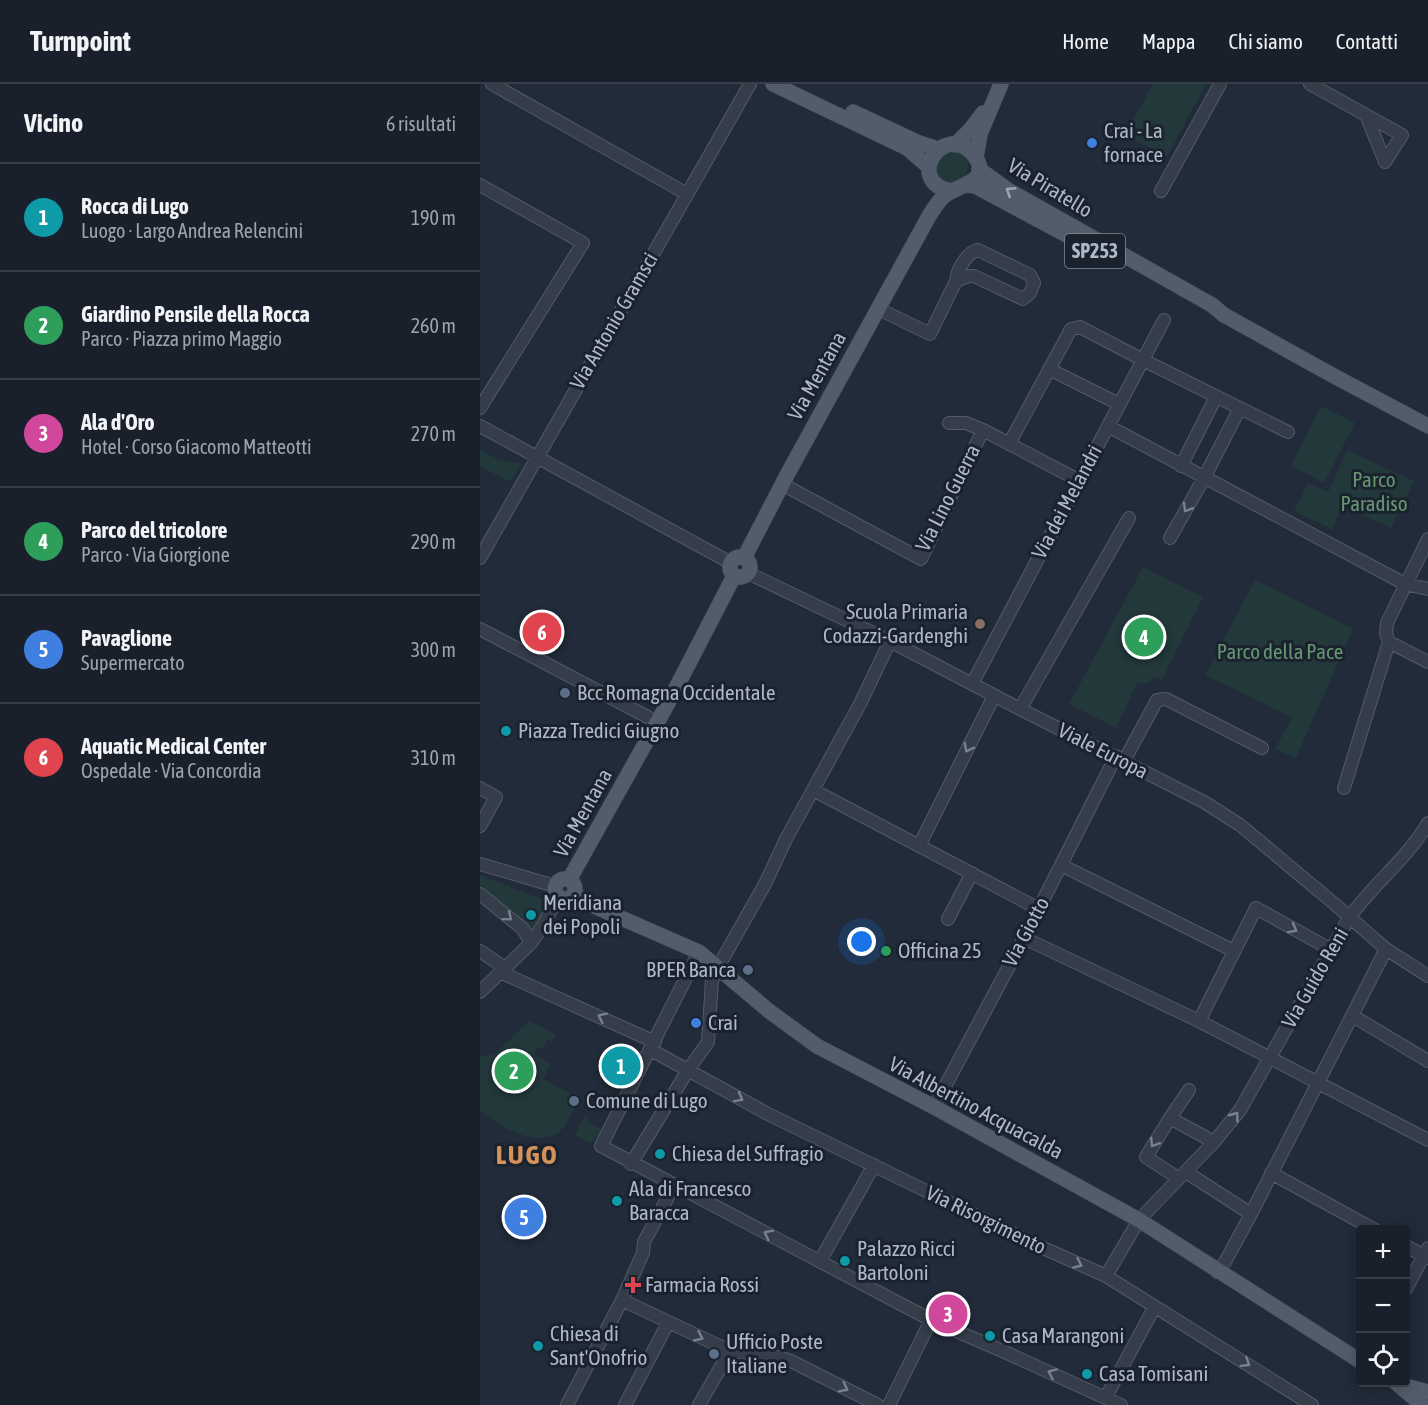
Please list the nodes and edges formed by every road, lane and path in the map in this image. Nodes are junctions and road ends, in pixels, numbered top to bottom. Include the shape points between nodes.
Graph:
1 (492, 84) edge
2 (750, 84) edge
3 (774, 84) edge
4 (796, 84) edge
5 (1220, 84) edge
6 (1310, 84) edge
7 (999, 88) edge
8 (1366, 115) dead end
9 (954, 145) junction
10 (938, 149) junction
11 (977, 163) junction
12 (931, 174) junction
13 (480, 185) edge
14 (967, 185) junction
15 (952, 190) junction
16 (1161, 191) dead end
17 (687, 194) junction
18 (929, 216) junction
19 (956, 281) junction
20 (885, 312) dead end
21 (1224, 315) junction
22 (1164, 320) dead end
23 (1143, 360) junction
24 (1050, 369) junction
25 (1216, 396) junction
26 (1119, 404) junction
27 (480, 408) edge
28 (1240, 408) junction
29 (949, 423) dead end
30 (480, 426) edge
31 (1108, 426) junction
32 (1428, 426) edge
33 (983, 430) junction
34 (1288, 432) dead end
35 (1009, 444) junction
36 (536, 456) junction
37 (1180, 466) junction
38 (1204, 478) junction
39 (1078, 480) junction
40 (782, 484) junction
41 (1129, 518) dead end
42 (1170, 538) dead end
43 (1428, 539) edge
44 (480, 558) edge
45 (739, 567) junction
46 (1405, 584) junction
47 (1428, 589) edge
48 (480, 629) edge
49 (890, 641) junction
50 (1389, 642) junction
51 (1428, 662) edge
52 (972, 684) junction
53 (994, 696) junction
54 (1020, 709) junction
55 (657, 722) junction
56 (1262, 748) dead end
57 (1120, 758) junction
58 (480, 788) edge
59 (1344, 788) dead end
60 (813, 790) junction
61 (1428, 823) edge
62 (480, 826) edge
63 (919, 846) junction
64 (480, 864) edge
65 (1061, 865) junction
66 (972, 873) junction
67 (564, 889) junction
68 (480, 894) edge
69 (1039, 909) junction
70 (1349, 918) junction
71 (948, 920) dead end
72 (1024, 938) junction
73 (531, 943) junction
74 (1330, 949) junction
75 (1386, 950) junction
76 (480, 951) edge
77 (1234, 951) junction
78 (699, 952) junction
79 (718, 967) junction
80 (501, 972) junction
81 (1428, 976) edge
82 (480, 993) edge
83 (1353, 1016) junction
84 (1199, 1022) junction
85 (653, 1046) junction
86 (1269, 1058) junction
87 (1428, 1061) edge
88 (688, 1070) junction
89 (1317, 1082) junction
90 (1189, 1090) dead end
91 (934, 1107) junction
92 (1170, 1118) junction
93 (1428, 1140) edge
94 (1214, 1142) junction
95 (632, 1164) junction
96 (874, 1165) junction
97 (1271, 1173) junction
98 (1182, 1175) junction
99 (674, 1186) junction
100 (1251, 1214) junction
101 (1138, 1220) junction
102 (1366, 1225) edge
103 (1410, 1248) edge
104 (1427, 1254) edge
105 (820, 1261) junction
106 (1217, 1272) junction
107 (1106, 1276) junction
108 (1410, 1282) edge
109 (622, 1300) junction
110 (1154, 1308) junction
111 (931, 1320) junction
112 (668, 1323) junction
113 (730, 1352) junction
114 (1356, 1359) edge
115 (1400, 1387) edge
116 (1408, 1387) edge
117 (1428, 1393) edge
118 (1106, 1397) junction
119 (567, 1405) edge
120 (625, 1405) edge
121 (699, 1405) edge
122 (878, 1405) edge
123 (889, 1405) edge
124 (1119, 1405) edge
125 (1312, 1405) edge
126 (1421, 1405) edge

1 - 17 street
2 - 17 street, Via Antonio Gramsci
3 - 12 main road via 908,148
4 - 10 main road
5 - 16 street
6 - 8 street
7 - 9 main road via 970,130
7 - 11 main road via 980,134
9 - 10 main road
9 - 11 main road, Via Piratello / SP253 via 969,151
10 - 12 main road via 931,157
11 - 14 main road, Via Piratello via 974,181
21 -> 11 main road, Via Piratello / SP253 via 1008,190
12 - 15 main road via 938,186
12 - 18 main road, Via Mentana
13 - 27 street via 583,243
14 - 15 main road
14 - 21 main road, Via Piratello / SP253 via 1213,313
15 - 18 main road, Via Mentana
17 - 36 street, Via Antonio Gramsci
18 - 40 main road, Via Mentana
19 - 19 street via 974,276 1023,299 1034,283 1030,275 978,250 969,255
19 - 20 street via 930,334
21 - 32 main road, Via Piratello
22 - 23 street, Via dei Melandri
23 - 24 street via 1074,327
23 - 25 street
23 - 26 street, Via dei Melandri
24 - 26 street
24 - 35 street
25 - 28 street
25 - 37 street
26 - 31 street, Via dei Melandri
28 - 34 street
28 - 38 street
29 - 33 street via 966,423
30 - 36 street, Viale Europa
31 - 37 street
31 - 39 street, Via dei Melandri
33 - 35 street, Via Lino Guerra
33 - 40 street, Via Lino Guerra via 921,559
35 - 39 street, Via Lino Guerra
36 - 44 street, Via Antonio Gramsci
36 - 45 street, Viale Europa
37 - 38 street
38 -> 42 street
38 - 46 street
39 - 52 street, Via dei Melandri
40 - 45 main road, Via Mentana
41 - 54 street
43 - 46 street
45 - 49 street, Viale Europa
45 - 55 main road, Via Mentana
46 - 47 street
46 - 50 street via 1388,623
48 - 55 street
49 - 52 street, Viale Europa
49 - 60 street
50 - 51 street
50 - 59 street
52 - 53 street, Viale Europa
53 - 54 street, Viale Europa
53 -> 63 street
54 - 57 street, Viale Europa
55 - 67 main road, Via Mentana
56 - 57 street, Via Giotto via 1161,698
57 - 65 street, Via Giotto
57 - 70 street, Viale Europa via 1240,825
58 - 62 street via 496,797
60 - 63 street
60 - 79 street
61 - 70 street, Via Guido Reni via 1403,858
63 - 66 street
64 - 67 street
65 - 69 street, Via Giotto
65 - 77 street
66 - 69 street
66 - 71 street
67 - 73 street
67 - 78 main road, Via Albertino Acquacalda
68 -> 73 street via 523,929
69 - 72 street, Via Giotto
70 - 74 street, Via Guido Reni
70 - 75 street, Viale Europa
72 - 84 street
72 - 91 street, Via Giotto
73 - 80 street
77 -> 74 street via 1256,909
74 - 86 street, Via Guido Reni
75 - 81 street, Viale Europa
75 - 83 street
76 - 80 street, Via Risorgimento
77 - 84 street
78 - 79 main road, Via Albertino Acquacalda
78 - 85 street
79 - 88 street via 712,980 708,1042
79 - 91 main road, Via Albertino Acquacalda via 817,1046
80 - 82 street
85 -> 80 street, Via Risorgimento
83 - 87 street
83 - 89 street
84 - 86 street
85 - 88 street, Via Risorgimento
85 - 95 street via 601,1146
86 - 89 street
94 -> 86 street, Via Guido Reni via 1240,1110
88 - 95 street
88 -> 96 street, Via Risorgimento
89 - 93 street
89 - 97 street
90 - 92 street
91 - 101 main road, Via Albertino Acquacalda
92 - 94 street
92 -> 98 street via 1146,1157
94 - 98 street, Via Guido Reni
95 - 99 street
96 - 105 street
96 -> 107 street, Via Risorgimento
97 - 100 street
97 - 102 street
98 - 100 street
98 - 101 street, Via Guido Reni
105 -> 99 street
99 - 109 street via 644,1242
100 - 106 street
101 - 106 main road, Via Albertino Acquacalda
101 - 107 street, Via Guido Reni
103 - 104 street
104 - 108 street
105 - 111 street
106 - 114 main road, Via Albertino Acquacalda
107 - 110 street, Via Risorgimento
109 - 112 street
109 - 119 street
110 - 118 street
110 -> 125 street, Via Risorgimento
118 -> 111 street
111 - 123 street
112 -> 113 street
112 - 120 street
113 - 121 street
113 -> 122 street via 791,1361
115 - 126 main road
116 - 117 main road
117 - 126 main road
118 - 124 street

